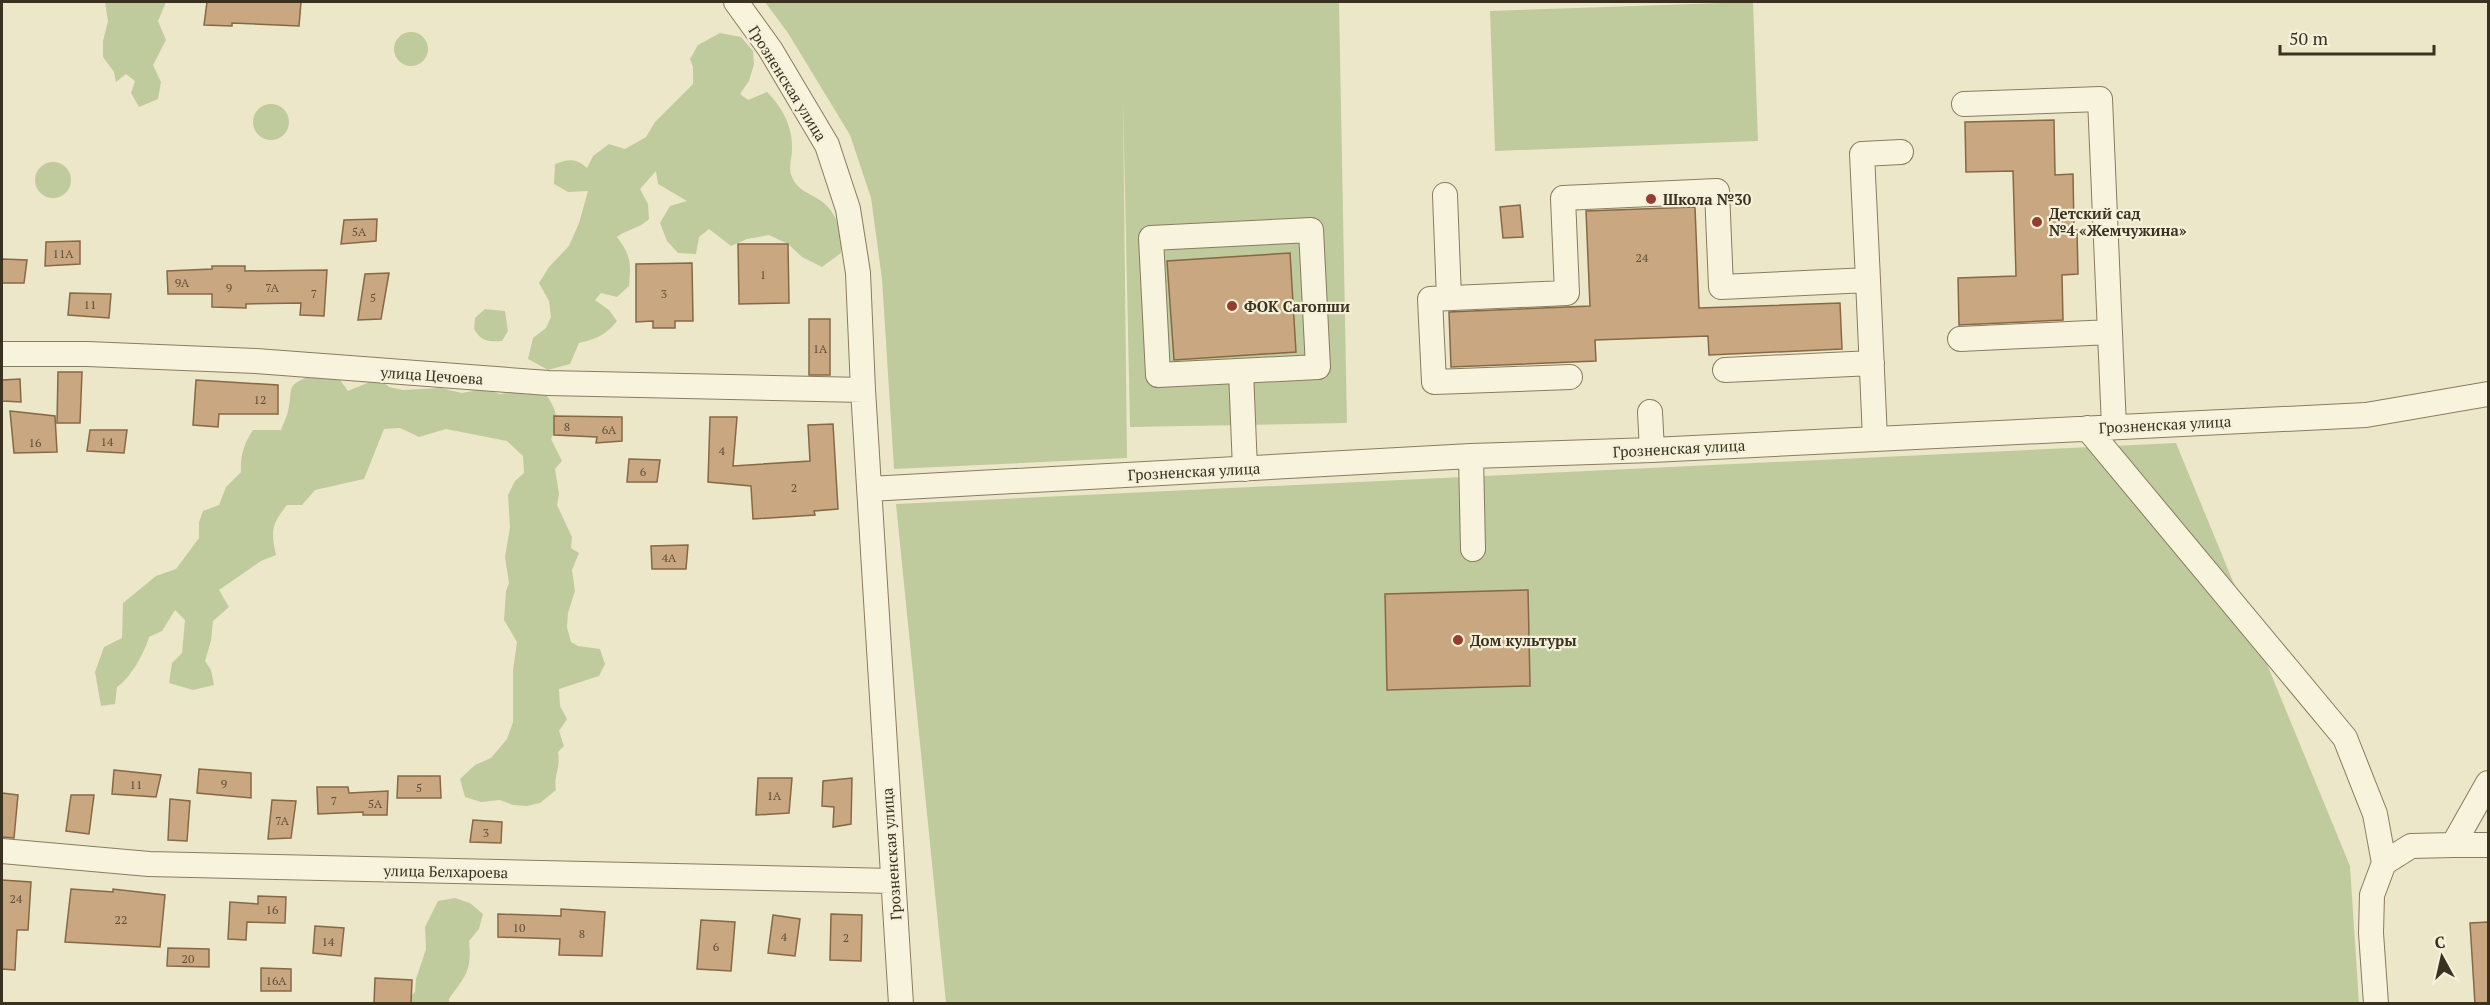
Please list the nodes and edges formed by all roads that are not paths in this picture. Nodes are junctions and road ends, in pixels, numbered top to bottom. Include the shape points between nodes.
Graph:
1 (736, 2) edge
2 (1964, 104) dead end
3 (1901, 152) dead end
4 (1445, 195) dead end
5 (1868, 280) junction
6 (1449, 298) junction
7 (2110, 332) junction
8 (1960, 339) dead end
9 (2, 354) edge
10 (1872, 363) junction
11 (1725, 370) dead end
12 (1241, 371) junction
13 (1570, 376) dead end
14 (863, 390) junction
15 (2488, 394) edge
16 (1650, 412) dead end
17 (2114, 427) junction
18 (2088, 428) junction
19 (1875, 439) junction
20 (1652, 450) junction
21 (1471, 456) junction
22 (1245, 469) junction
23 (869, 489) junction
24 (1473, 549) dead end
25 (2488, 783) edge
26 (2453, 845) junction
27 (2488, 845) edge
28 (2, 851) edge
29 (2384, 863) junction
30 (892, 881) junction
31 (901, 1004) edge
32 (2376, 1004) edge

1 - 14 street, Грозненская улица via 770,49 827,145 844,199 858,273
2 - 7 street via 2100,99
3 - 5 street via 1862,154
4 - 6 street
5 - 6 street via 1721,286 1717,191 1563,198 1567,293
5 - 10 street
6 - 13 street via 1430,299 1434,382
7 - 8 street
7 - 17 street
9 - 14 street, улица Цечоева via 256,361 548,383
10 - 11 street
10 - 19 street
12 - 12 street via 1158,375 1151,238 1311,230 1317,367
12 - 22 street
14 - 23 street, Грозненская улица
15 - 17 street, Грозненская улица via 2366,415
16 - 20 street
17 - 18 street, Грозненская улица
18 - 19 street, Грозненская улица
18 - 29 street via 2345,738 2375,814
19 - 20 street, Грозненская улица
20 - 21 street, Грозненская улица
21 - 22 street, Грозненская улица
21 - 24 street
22 - 23 street, Грозненская улица
23 - 30 street, Грозненская улица
25 - 26 street
26 - 27 street
26 - 29 street via 2411,846
28 - 30 street, улица Белхароева via 149,864
29 - 32 street via 2372,894
30 - 31 street, Грозненская улица

